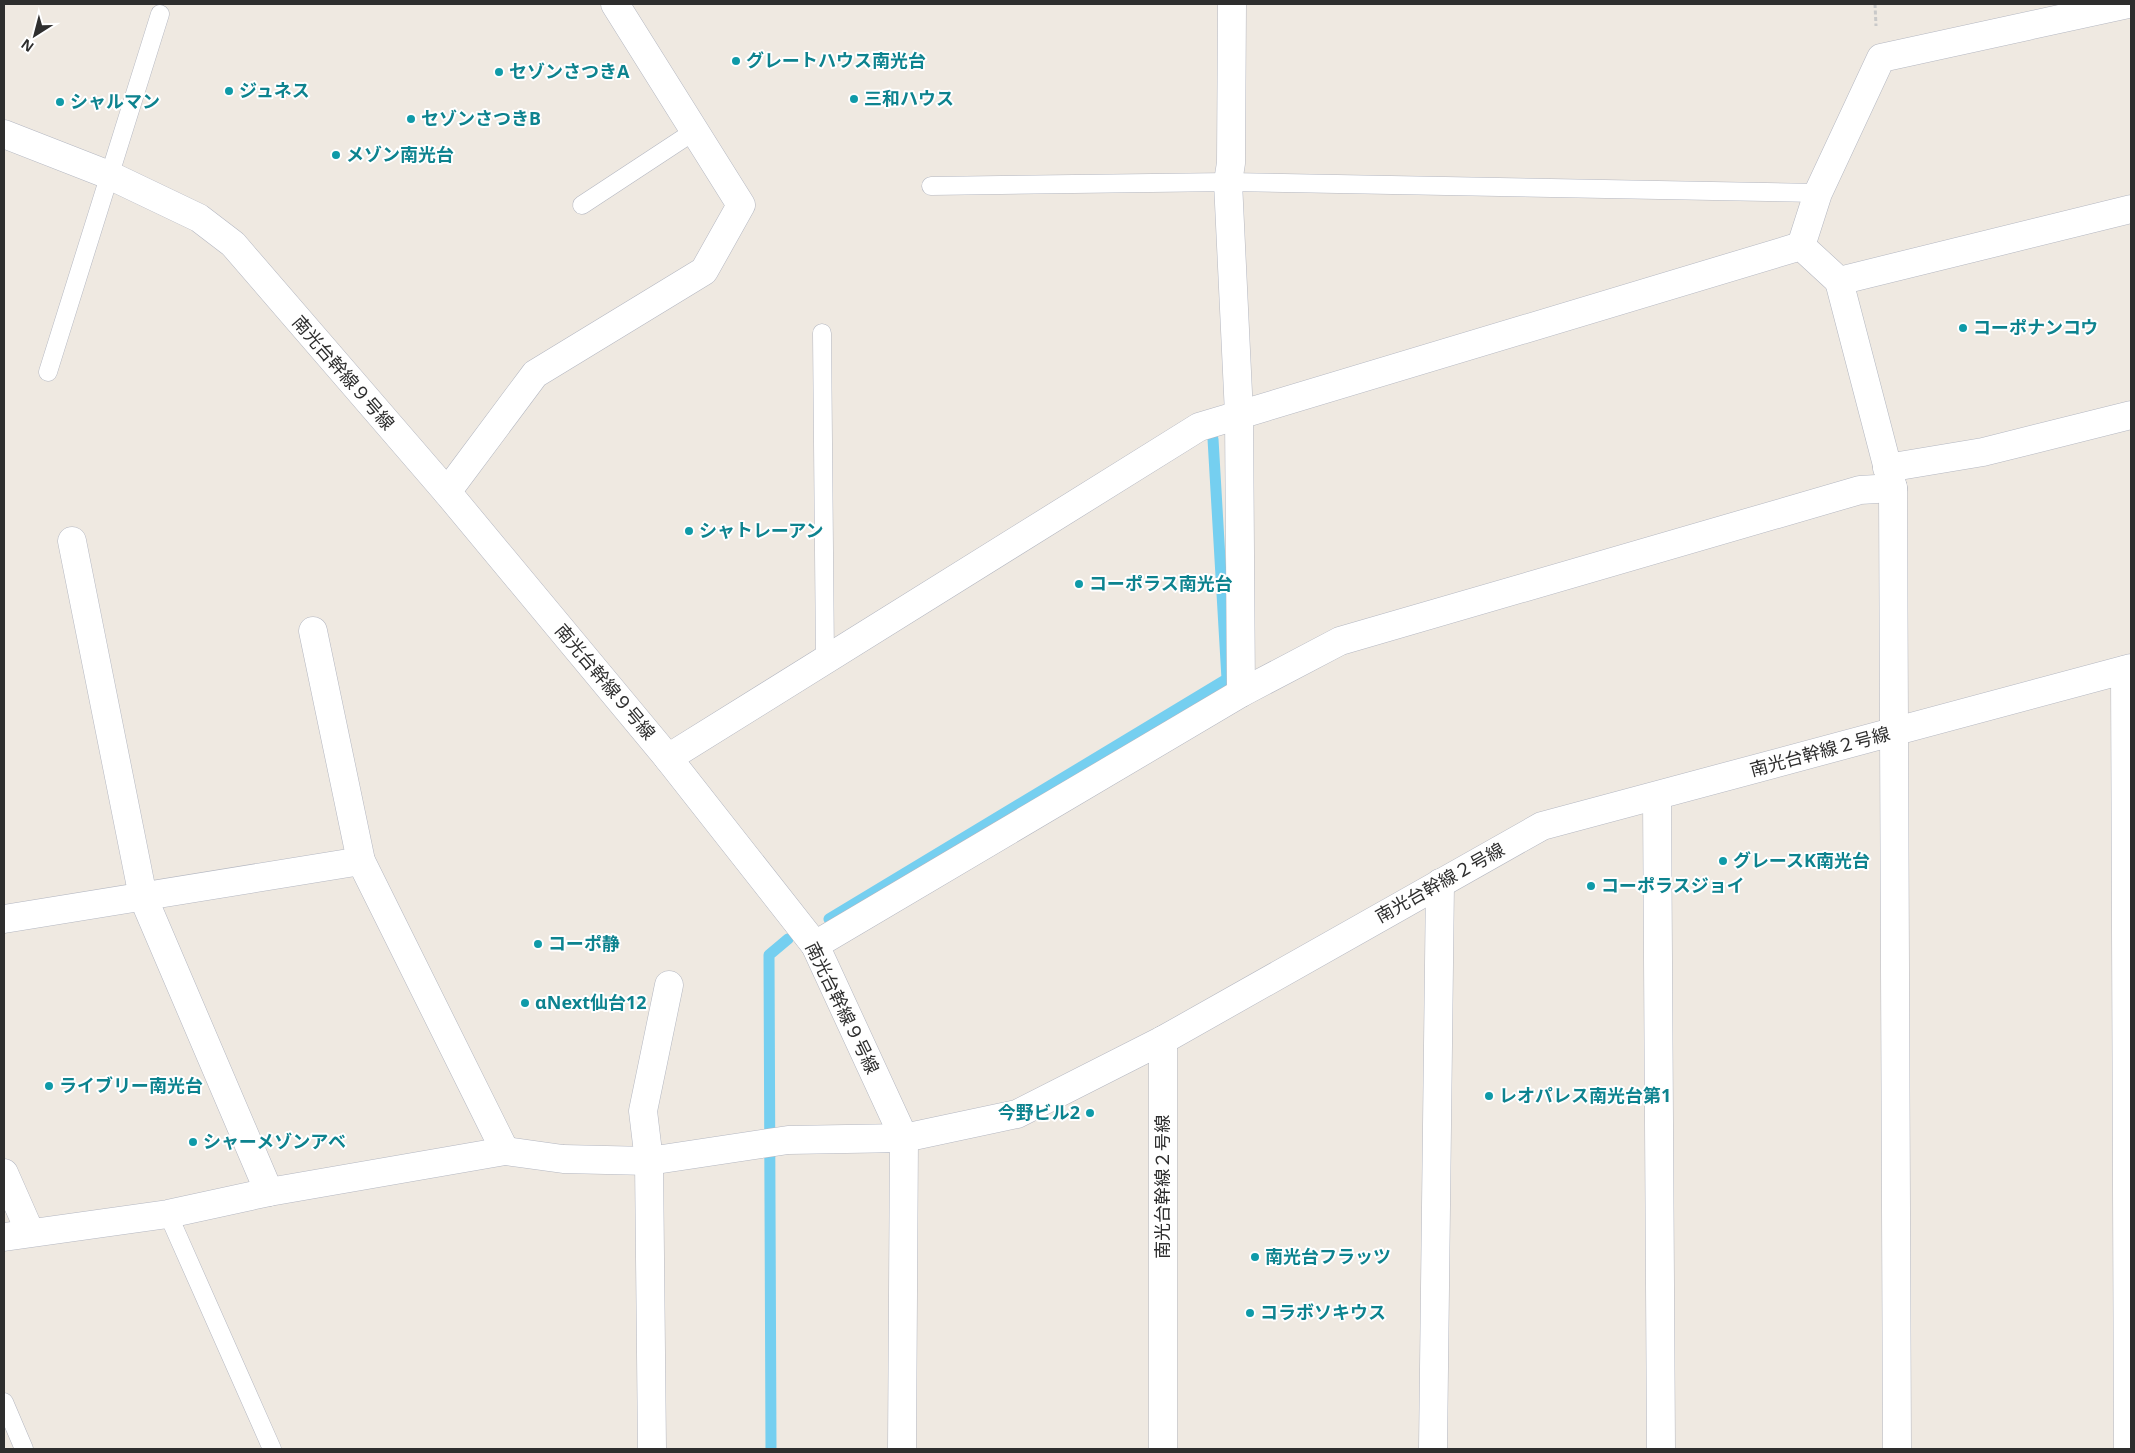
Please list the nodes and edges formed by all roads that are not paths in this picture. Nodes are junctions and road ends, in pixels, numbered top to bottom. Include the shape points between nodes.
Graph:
1 (615, 4) edge
2 (1232, 4) edge
3 (2128, 4) edge
4 (160, 14) dead end
5 (693, 132) junction
6 (4, 134) edge
7 (109, 176) junction
8 (1228, 182) junction
9 (931, 186) dead end
10 (1818, 193) junction
11 (582, 205) dead end
12 (2131, 210) edge
13 (1801, 246) junction
14 (1839, 281) junction
15 (822, 333) dead end
16 (48, 372) dead end
17 (1239, 414) junction
18 (2131, 415) edge
19 (1890, 478) junction
20 (446, 492) junction
21 (72, 541) dead end
22 (313, 631) dead end
23 (825, 660) junction
24 (2128, 669) edge
25 (1241, 693) junction
26 (1894, 732) junction
27 (668, 758) junction
28 (1657, 796) junction
29 (361, 861) junction
30 (1440, 883) junction
31 (143, 897) junction
32 (4, 919) edge
33 (815, 945) junction
34 (669, 985) dead end
35 (1163, 1040) junction
36 (904, 1138) junction
37 (505, 1151) junction
38 (649, 1161) junction
39 (4, 1173) edge
40 (269, 1192) junction
41 (168, 1214) junction
42 (30, 1232) junction
43 (4, 1237) edge
44 (4, 1402) edge
45 (24, 1449) edge
46 (272, 1449) edge
47 (652, 1449) edge
48 (902, 1449) edge
49 (1163, 1449) edge
50 (1433, 1449) edge
51 (1661, 1449) edge
52 (1897, 1449) edge
53 (2128, 1449) edge

1 - 5 street
2 - 8 street via 1231,163
3 - 10 street via 1881,58
4 - 7 lane
5 - 11 lane
5 - 20 street via 740,205 704,271 535,374
6 - 7 street, 南光台幹線９号線
7 - 16 lane
7 - 20 street, 南光台幹線９号線 via 199,218 233,244
8 - 9 lane
8 - 10 lane
8 - 17 street
10 - 13 street
12 - 14 street
13 - 14 street
13 - 17 street
14 - 19 street
15 - 23 lane
17 - 23 street via 1199,427
17 - 25 street
18 - 19 street
19 - 25 street via 1860,490 1340,641
19 - 26 street
20 - 27 street, 南光台幹線９号線
21 - 31 street
22 - 29 street
23 - 27 street
24 - 26 street, 南光台幹線２号線
24 - 53 street
25 - 33 street
26 - 28 street, 南光台幹線２号線
26 - 52 street
27 - 33 street, 南光台幹線９号線
28 - 30 street, 南光台幹線２号線 via 1542,826
28 - 51 street
29 - 31 street
29 - 37 street
30 - 35 street, 南光台幹線２号線
30 - 50 street
31 - 32 street
31 - 40 street
33 - 36 street, 南光台幹線９号線
34 - 38 street via 642,1112
35 - 36 street via 1017,1114
35 - 49 street, 南光台幹線２号線
36 - 38 street via 788,1140
36 - 48 street
37 - 38 street via 563,1159
37 - 40 street
38 - 47 street
39 - 42 street
40 - 41 street
41 - 42 street
41 - 46 lane
42 - 43 street
44 - 45 lane

